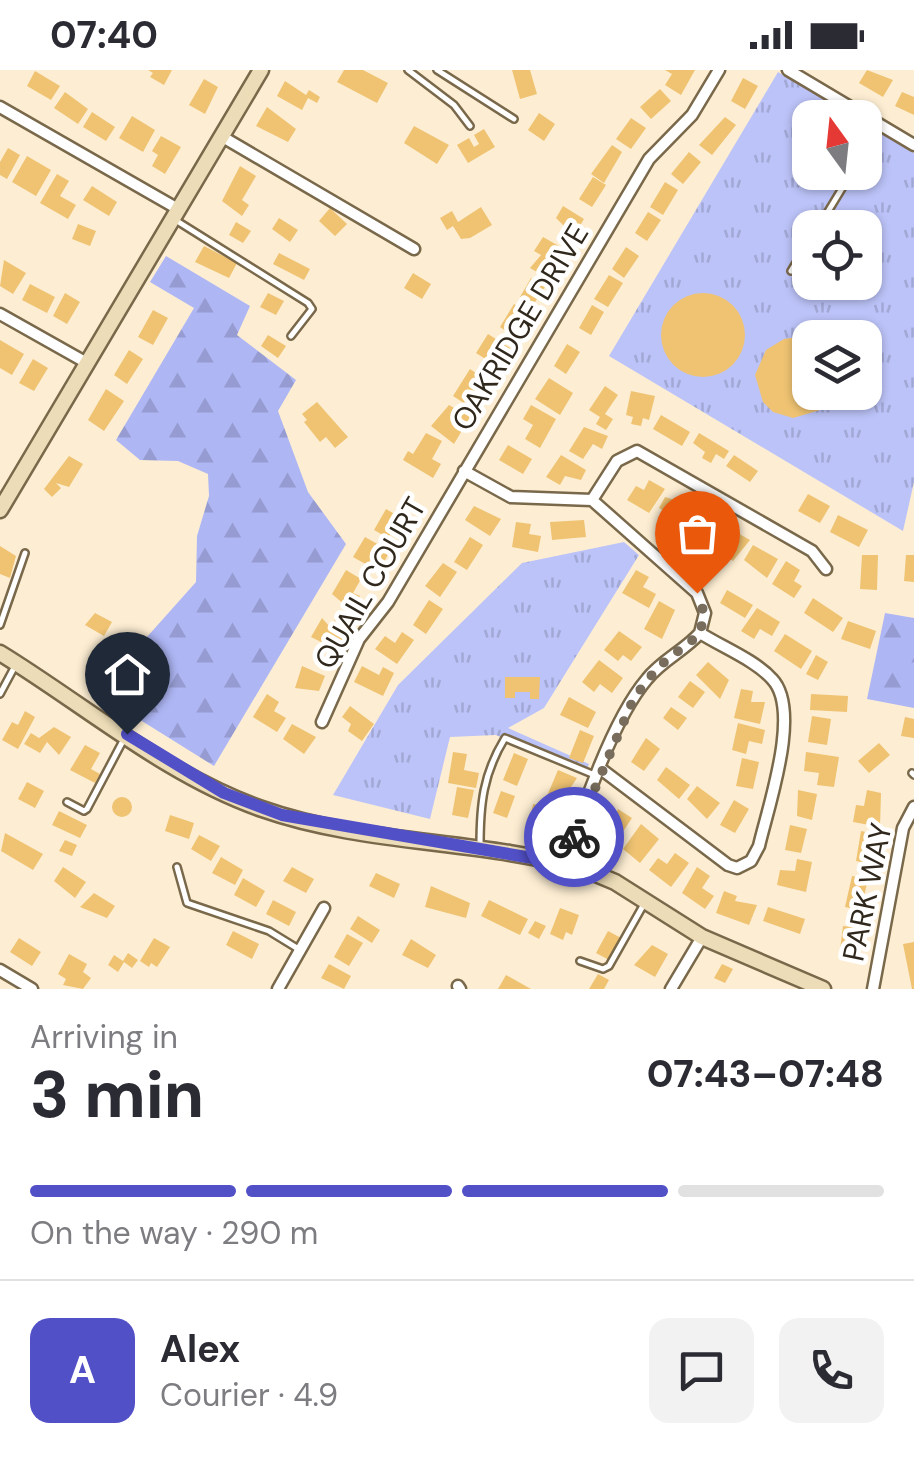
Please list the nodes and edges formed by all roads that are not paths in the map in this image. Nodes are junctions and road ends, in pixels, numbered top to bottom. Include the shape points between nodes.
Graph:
1 (261, 70) edge
2 (408, 70) edge
3 (438, 70) edge
4 (719, 70) edge
5 (788, 70) edge
6 (838, 100) edge
7 (0, 107) edge
8 (514, 119) dead end
9 (470, 126) dead end
10 (882, 126) edge
11 (222, 136) junction
12 (914, 145) edge
13 (176, 214) junction
14 (414, 249) dead end
15 (0, 314) edge
16 (291, 336) dead end
17 (87, 364) junction
18 (464, 471) junction
19 (592, 500) junction
20 (0, 510) edge
21 (25, 553) dead end
22 (826, 570) dead end
23 (0, 625) edge
24 (700, 634) junction
25 (0, 653) edge
26 (17, 663) junction
27 (0, 694) edge
28 (322, 722) dead end
29 (127, 734) junction
30 (599, 773) junction
31 (67, 802) dead end
32 (914, 807) edge
33 (480, 849) junction
34 (567, 864) junction
35 (177, 868) dead end
36 (646, 902) junction
37 (324, 908) dead end
38 (702, 937) junction
39 (300, 950) junction
40 (580, 961) dead end
41 (0, 970) edge
42 (32, 989) edge
43 (278, 989) edge
44 (671, 989) edge
45 (823, 989) edge
46 (872, 989) edge

1 - 11 main road
2 - 9 lane via 454,104
3 - 8 lane
4 - 18 street, OAKRIDGE DRIVE via 692,115 649,159
5 - 6 street
7 - 13 street
10 - 12 street
11 - 13 main road
11 - 14 street
13 - 16 lane via 308,304 312,309
13 - 17 main road
15 - 17 street
17 - 20 main road
18 - 19 street, OAKRIDGE DRIVE via 512,497
18 - 28 street, QUAIL COURT via 359,639
19 - 22 street via 617,461 638,450 812,551
19 - 24 street via 697,593 704,613
21 - 23 lane
24 - 30 street via 641,686
24 - 30 street via 772,678 784,701 785,725 751,862 728,865
25 - 26 main road
26 - 27 lane
26 - 29 main road
29 - 31 lane via 88,809
29 - 33 main road via 260,808
30 - 33 lane via 505,738 483,786
30 - 34 street
32 - 46 street, PARK WAY via 903,828
33 - 34 main road
34 - 36 main road
35 - 39 lane via 187,903 269,931
36 - 38 main road
36 - 40 lane via 608,966
37 - 39 street
38 - 44 street
38 - 45 main road
39 - 43 street
41 - 42 street

